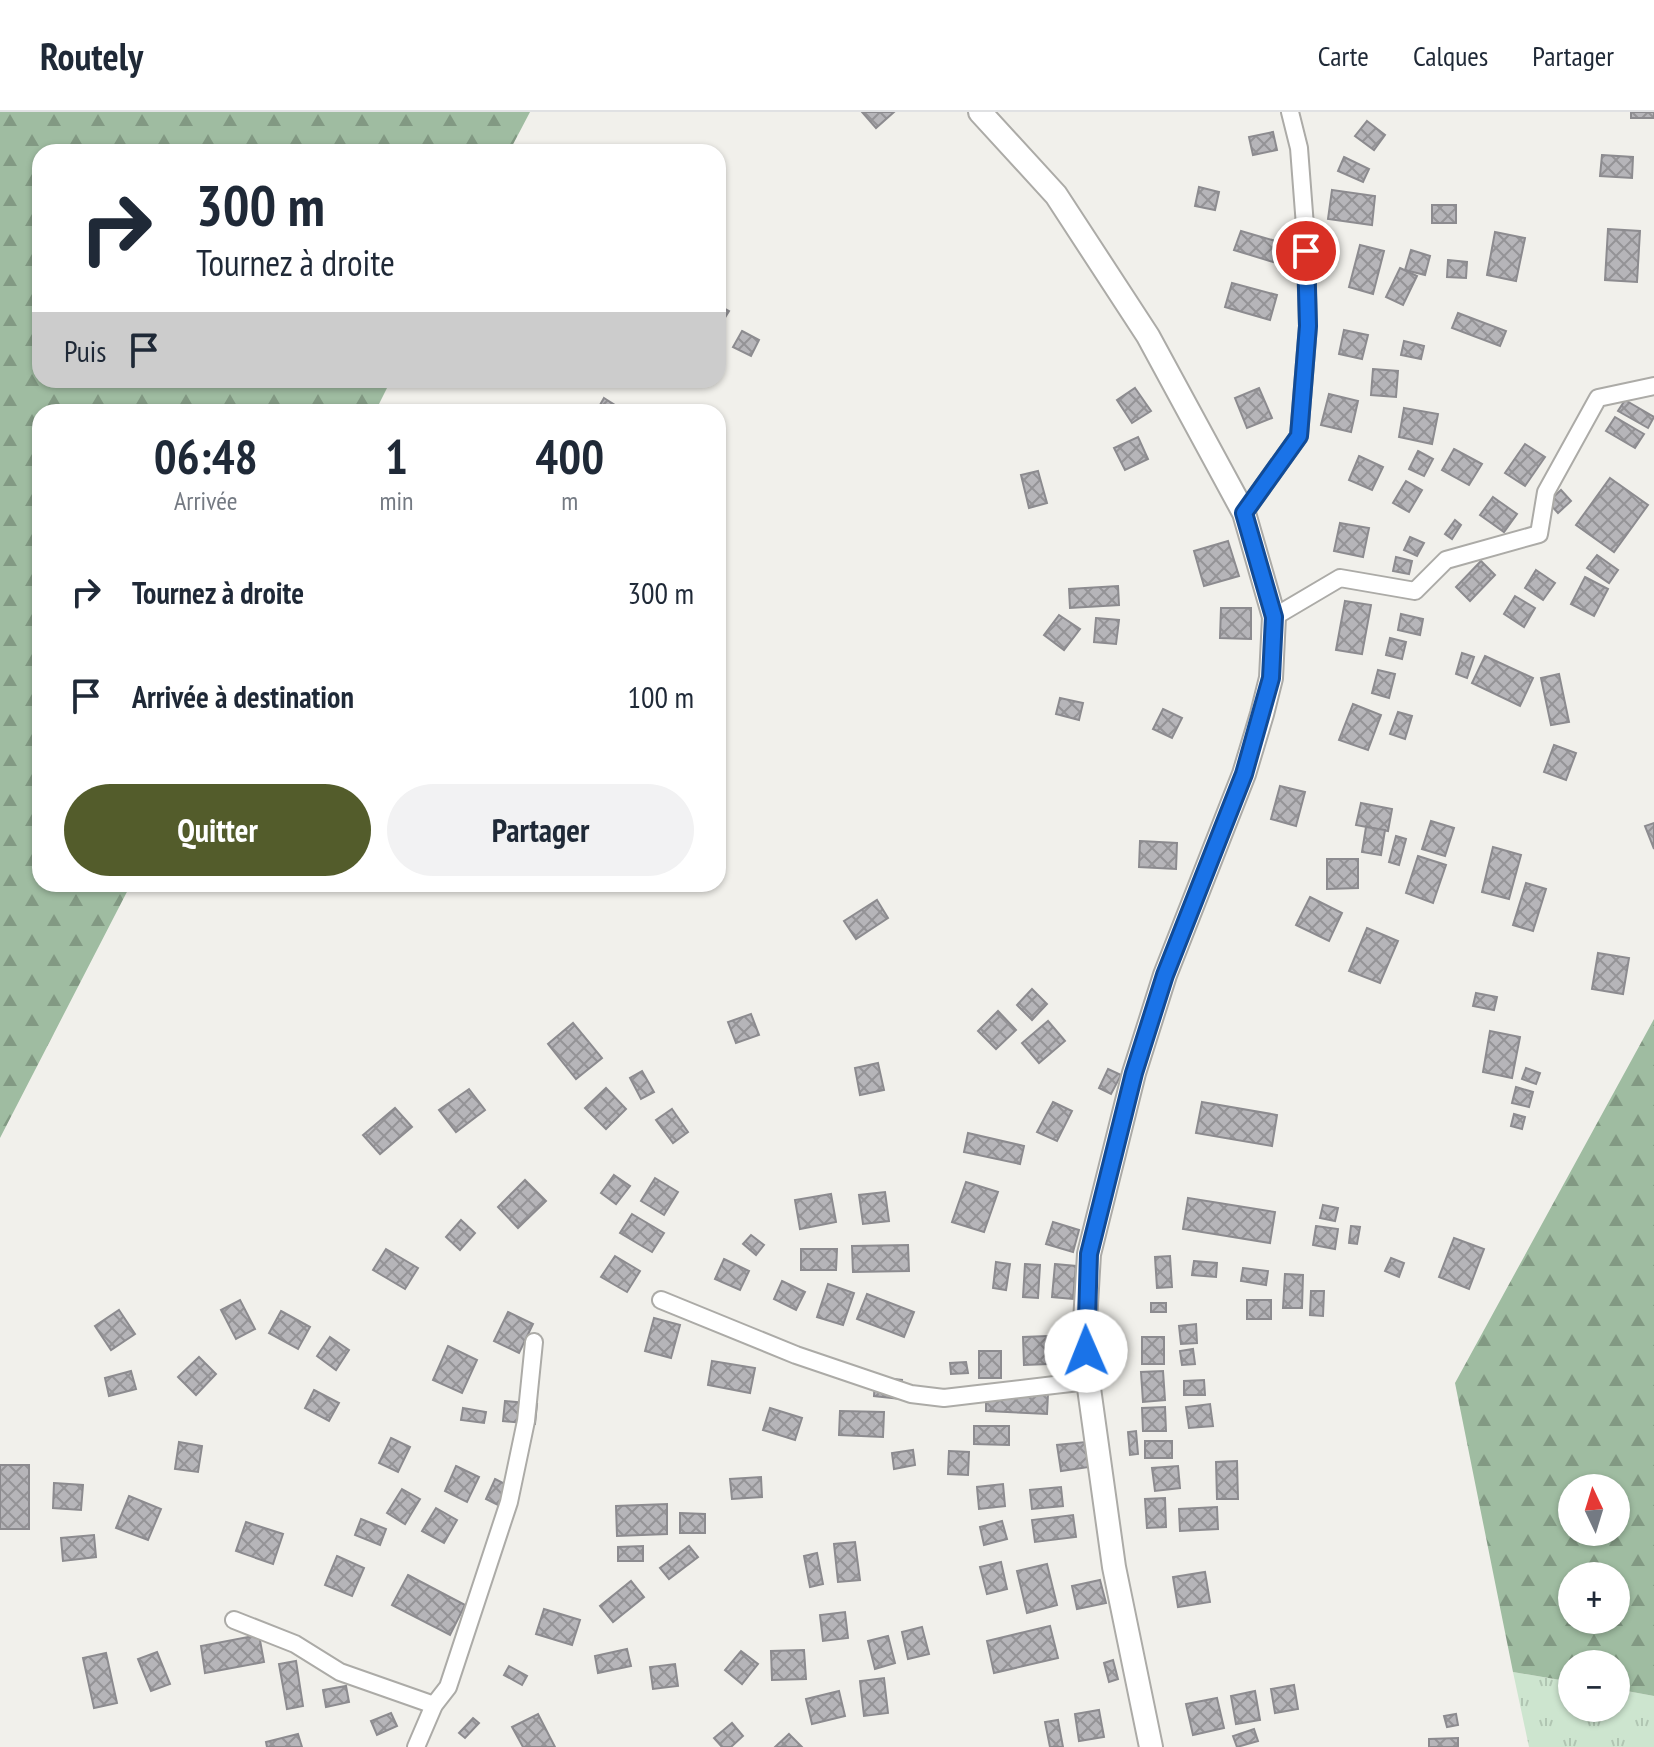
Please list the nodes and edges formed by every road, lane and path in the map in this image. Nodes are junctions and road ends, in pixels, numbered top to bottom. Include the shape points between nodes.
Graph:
1 (980, 112) edge
2 (1290, 112) edge
3 (1654, 386) edge
4 (1244, 513) junction
5 (1274, 617) junction
6 (661, 1300) dead end
7 (534, 1342) dead end
8 (1088, 1381) junction
9 (234, 1620) dead end
10 (434, 1705) junction
11 (416, 1747) edge
12 (1151, 1747) edge

1 - 4 main road via 1056,195 1110,275
2 - 4 street via 1299,148 1307,269 1299,436
3 - 5 street via 1598,398 1546,492 1539,534 1446,560 1415,591 1340,578
4 - 5 main road
5 - 8 main road via 1271,678 1244,774 1165,975 1102,1198 1089,1254
6 - 8 street via 911,1394 944,1398
7 - 10 street via 526,1421 509,1502 448,1687
8 - 12 main road via 1114,1567
9 - 10 street via 295,1644 340,1672
10 - 11 street

